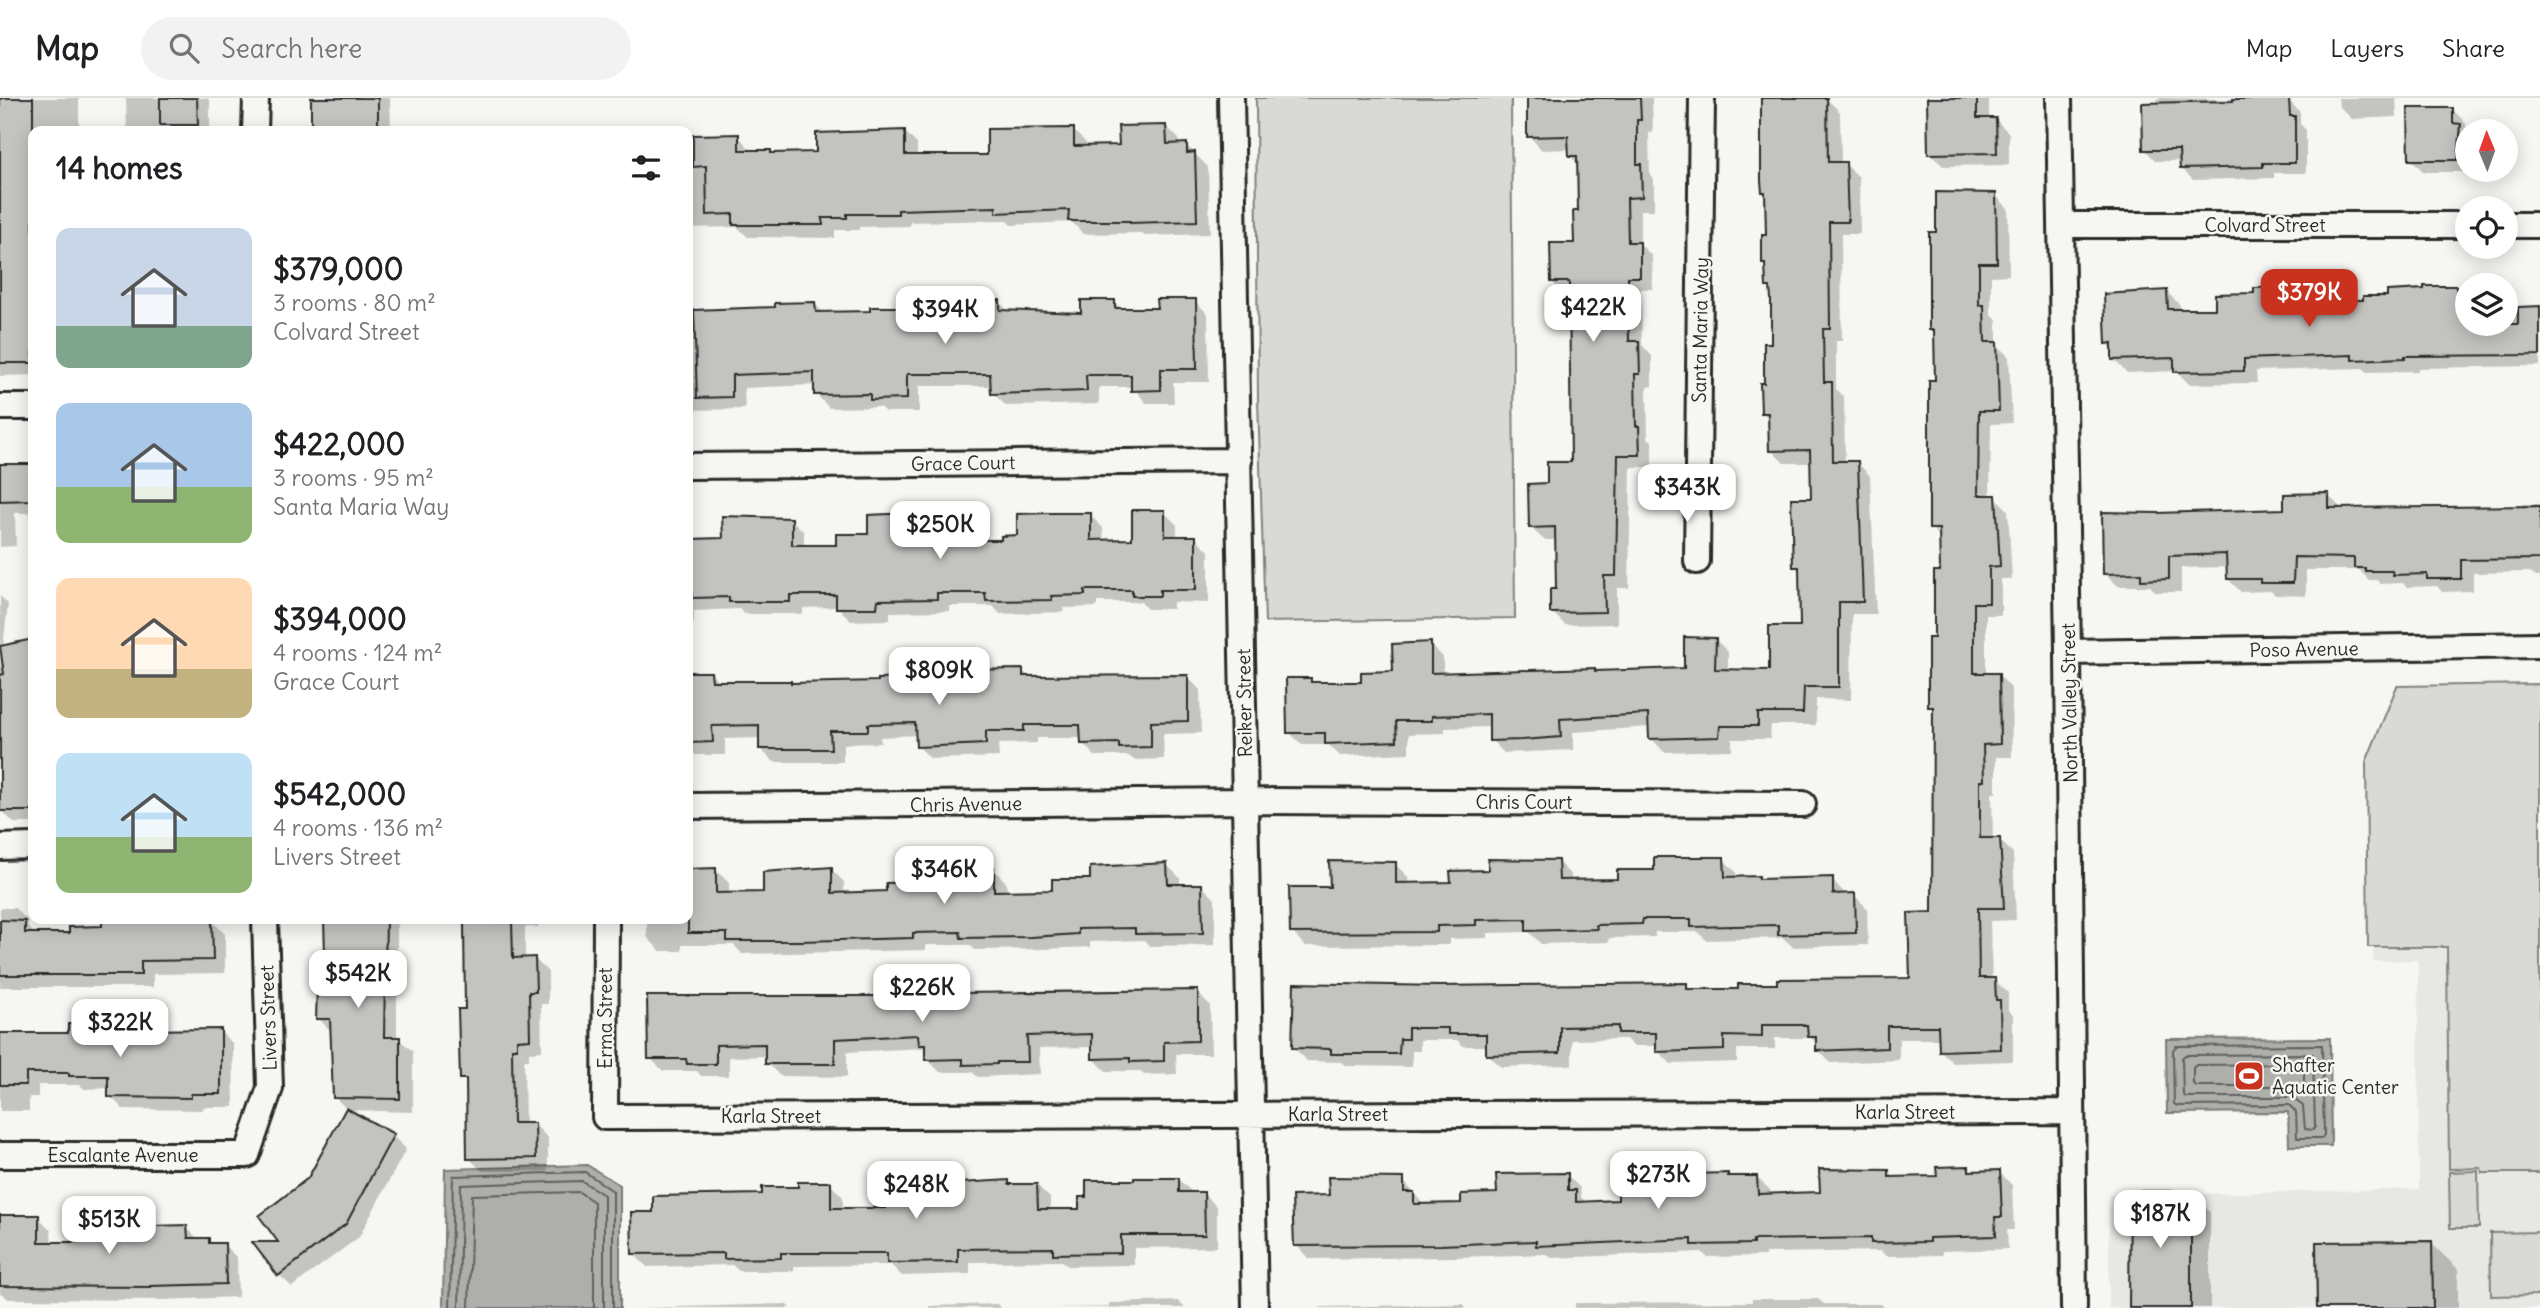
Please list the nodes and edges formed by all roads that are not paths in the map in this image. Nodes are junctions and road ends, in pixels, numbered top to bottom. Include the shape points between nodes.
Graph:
1 (256, 98) edge
2 (1231, 98) edge
3 (1703, 98) edge
4 (2059, 98) edge
5 (255, 126) edge
6 (2063, 225) junction
7 (2455, 225) edge
8 (2518, 225) edge
9 (2540, 225) edge
10 (0, 407) edge
11 (28, 407) edge
12 (1239, 461) junction
13 (693, 467) edge
14 (1697, 561) dead end
15 (2540, 645) edge
16 (2068, 652) junction
17 (1245, 801) junction
18 (1803, 804) dead end
19 (693, 806) edge
20 (28, 846) edge
21 (0, 847) edge
22 (265, 924) edge
23 (606, 924) edge
24 (2072, 1112) junction
25 (1251, 1114) junction
26 (605, 1117) joint
27 (247, 1155) joint
28 (0, 1156) edge
29 (1255, 1308) edge
30 (2074, 1308) edge

1 - 5 street
2 - 12 street, Reiker Street
3 - 14 street, Santa Maria Way
4 - 6 street, North Valley Street
6 - 7 street, Colvard Street
6 - 16 street, North Valley Street
8 - 9 street
10 - 11 street
12 - 13 street, Grace Court
12 - 17 street, Reiker Street
15 - 16 street, Poso Avenue
16 - 24 street, North Valley Street
17 - 18 street, Chris Court
17 - 19 street, Chris Avenue
17 - 25 street, Reiker Street
20 - 21 street
22 - 27 street, Livers Street via 270,1088
23 - 26 street, Erma Street
24 - 25 street, Karla Street
24 - 30 street, North Valley Street
25 - 26 street, Karla Street
25 - 29 street, Reiker Street
27 - 28 street, Escalante Avenue

